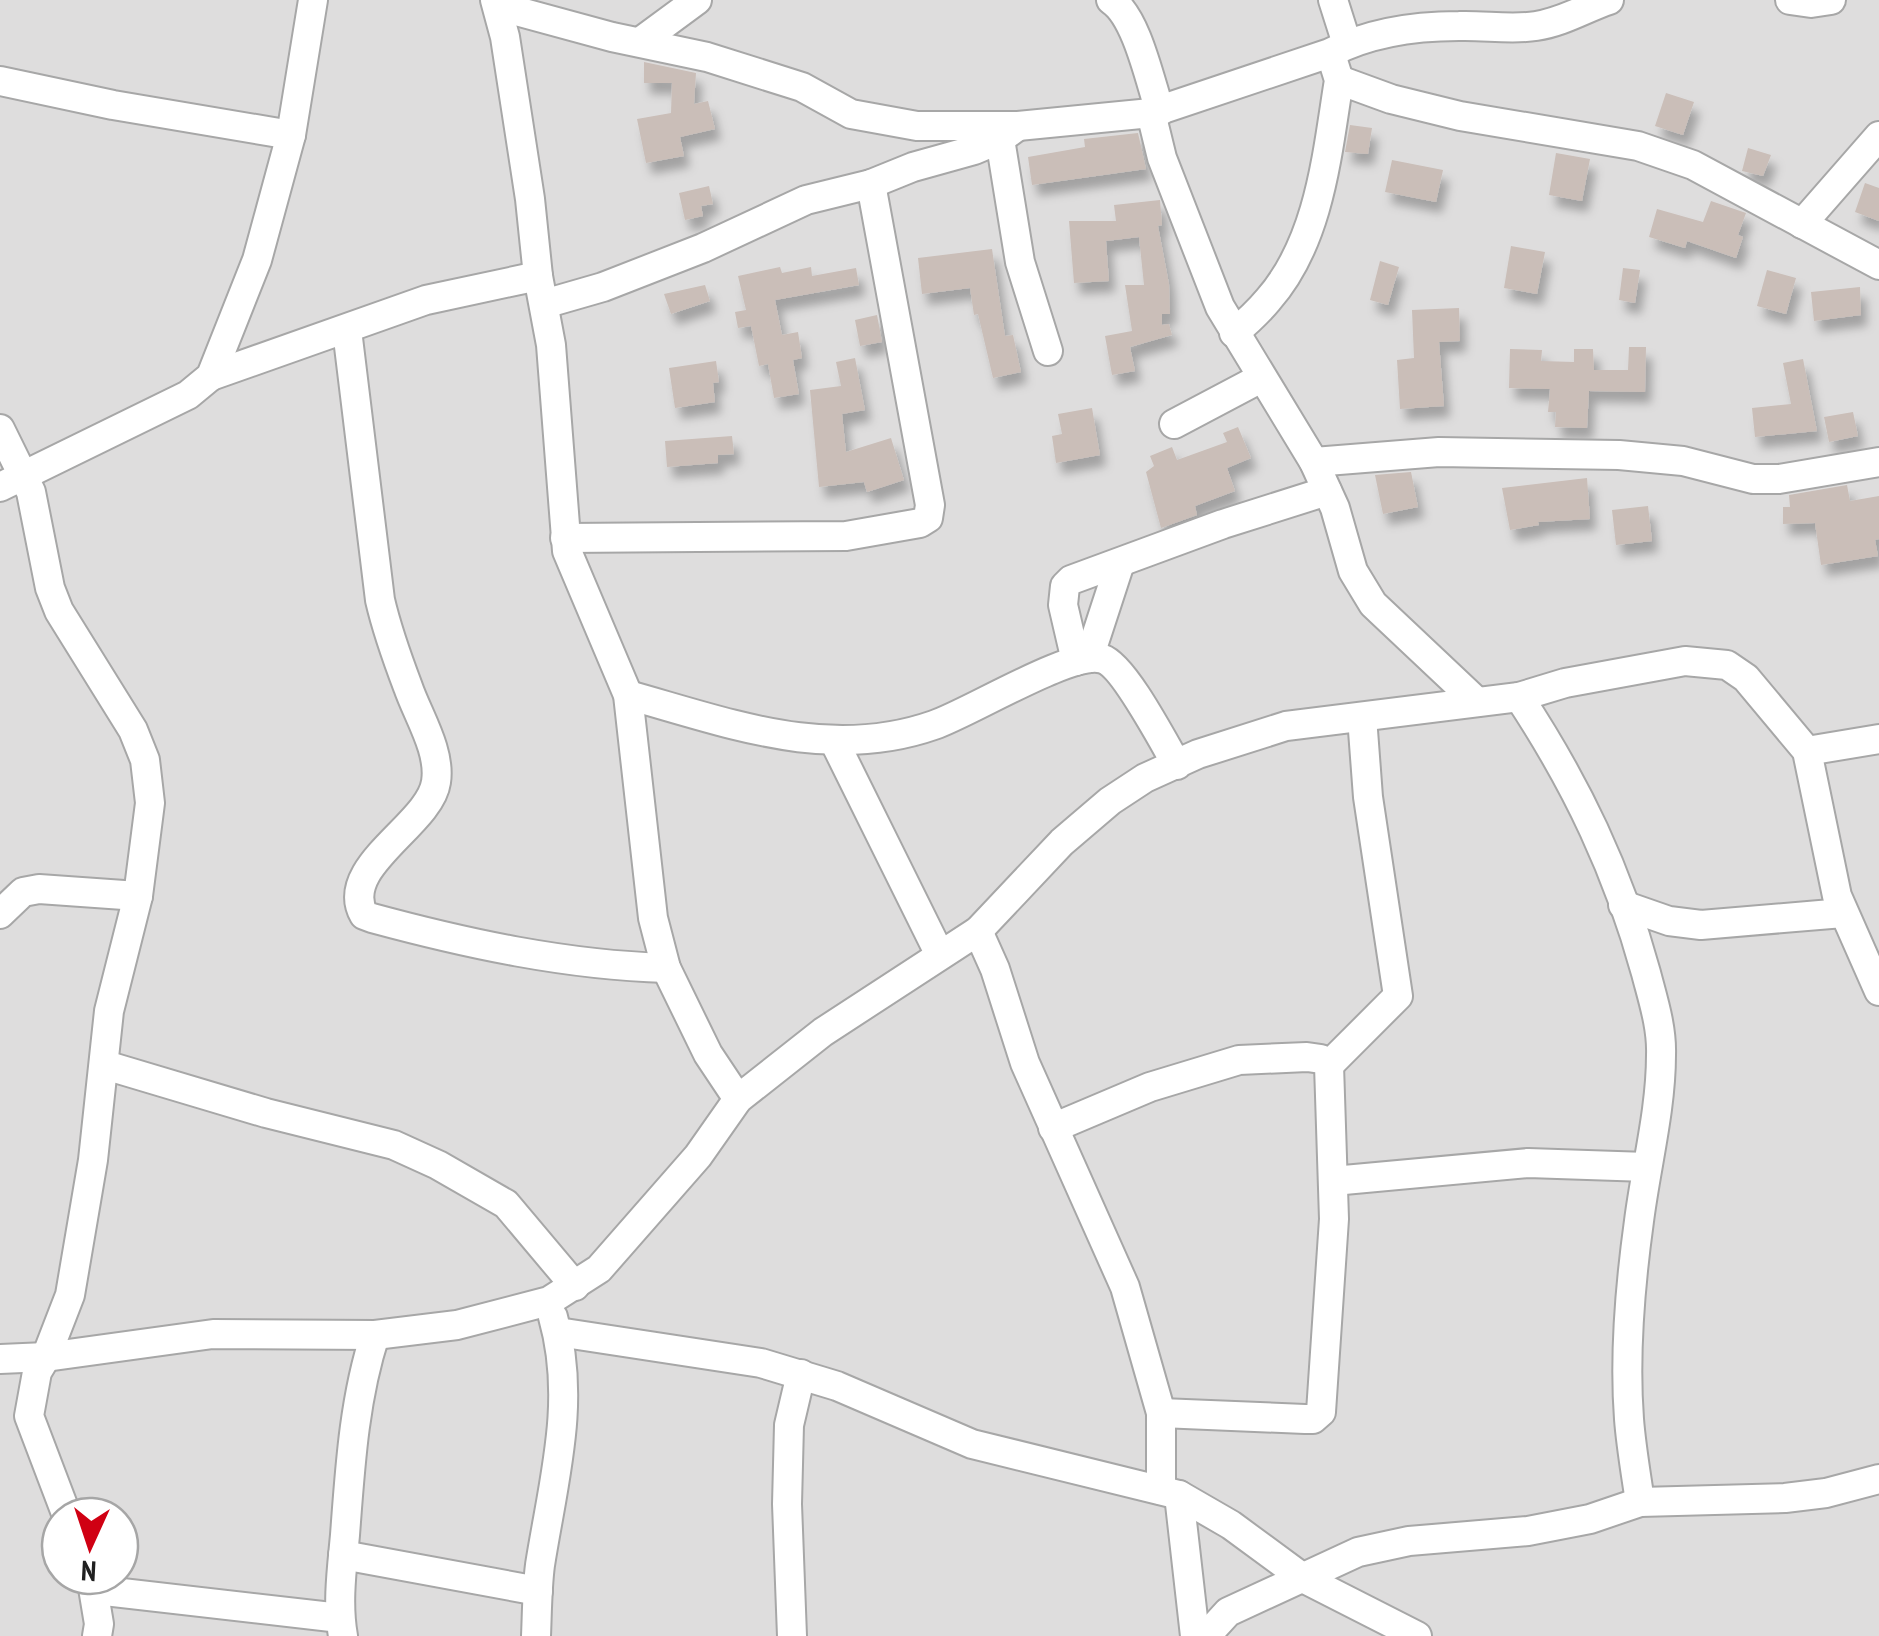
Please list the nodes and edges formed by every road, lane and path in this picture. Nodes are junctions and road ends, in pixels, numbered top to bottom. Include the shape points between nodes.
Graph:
1 (313, 0) edge
2 (697, 0) edge
3 (1111, 0) edge
4 (1333, 0) edge
5 (1610, 0) edge
6 (1790, 0) edge
7 (1831, 0) edge
8 (496, 3) edge
9 (640, 42) junction
10 (1339, 59) junction
11 (0, 81) edge
12 (1156, 112) junction
13 (291, 134) junction
14 (990, 135) junction
15 (1879, 136) edge
16 (871, 184) junction
17 (1802, 224) junction
18 (1879, 265) edge
19 (538, 276) junction
20 (544, 304) junction
21 (347, 330) junction
22 (1234, 333) junction
23 (1048, 351) dead end
24 (211, 376) junction
25 (1261, 378) junction
26 (1174, 424) dead end
27 (0, 429) edge
28 (1314, 462) junction
29 (1879, 462) edge
30 (12, 481) edge
31 (1327, 491) junction
32 (565, 538) junction
33 (1120, 564) junction
34 (1083, 659) junction
35 (628, 694) junction
36 (1520, 697) junction
37 (1476, 702) junction
38 (1362, 717) junction
39 (1879, 739) edge
40 (834, 741) junction
41 (1807, 751) junction
42 (1177, 765) junction
43 (138, 896) junction
44 (1623, 906) junction
45 (1843, 913) junction
46 (0, 914) edge
47 (978, 931) junction
48 (940, 955) junction
49 (666, 968) junction
50 (1877, 986) edge
51 (105, 1065) junction
52 (1329, 1065) junction
53 (738, 1099) junction
54 (1053, 1128) junction
55 (1647, 1167) junction
56 (1332, 1181) junction
57 (575, 1286) junction
58 (549, 1301) junction
59 (558, 1332) junction
60 (375, 1335) junction
61 (46, 1357) junction
62 (0, 1359) edge
63 (801, 1374) junction
64 (1161, 1413) junction
65 (1879, 1478) edge
66 (1170, 1493) junction
67 (59, 1496) edge
68 (1640, 1502) junction
69 (343, 1555) junction
70 (1303, 1578) junction
71 (140, 1591) edge
72 (538, 1591) junction
73 (95, 1596) edge
74 (1376, 1626) edge
75 (342, 1627) edge
76 (97, 1636) edge
77 (536, 1636) edge
78 (792, 1636) edge
79 (1195, 1636) edge
80 (1206, 1636) edge
81 (1417, 1636) edge

1 - 13 street
2 - 9 street
3 - 12 street via 1130,24
4 - 10 street
5 - 10 street via 1544,25 1419,29
6 - 7 street
8 - 9 street
8 - 19 street
9 - 14 street via 802,87 851,114
10 - 12 street
10 - 17 street via 1390,99 1638,146 1693,165
10 - 22 street via 1312,222 1277,288
11 - 13 street
12 - 14 street
12 - 22 street via 1162,158
13 - 24 street via 256,260
14 - 16 street
14 - 23 street
15 - 17 street
16 - 20 street via 806,200 703,248
16 - 32 street via 928,518 846,536
17 - 18 street
19 - 20 street
19 - 21 street via 426,300
20 - 32 street
21 - 24 street
21 - 49 street via 380,600 430,742 436,782 362,884 358,904 364,916 484,946
22 - 25 street
24 - 30 street via 188,395
25 - 26 street
25 - 28 street
27 - 30 street
28 - 29 street via 1439,452 1619,455 1683,461 1753,480
28 - 31 street
30 - 43 street via 31,492 58,611 145,760 150,803
31 - 33 street
31 - 37 street via 1353,571 1373,604
32 - 35 street
33 - 34 street
33 - 34 street via 1064,586 1062,606
34 - 40 street via 935,725 885,739
34 - 42 street via 1112,664
35 - 40 street via 775,736
35 - 49 street via 653,918
36 - 37 street
36 - 41 street via 1685,661 1726,664 1746,678
36 - 44 street via 1587,811
37 - 38 street
38 - 42 street via 1286,726
38 - 52 street via 1372,834 1398,996
39 - 41 street
40 - 48 street
41 - 45 street
42 - 47 street via 1110,801
43 - 46 street via 39,888
43 - 51 street via 109,1011
44 - 45 street via 1702,925
44 - 55 street via 1638,943 1662,1054
45 - 50 street
47 - 48 street
47 - 54 street
48 - 53 street via 823,1032
49 - 53 street
51 - 57 street via 394,1145 438,1165 506,1204
51 - 61 street via 70,1294
52 - 54 street via 1307,1057 1239,1060 1150,1086
52 - 56 street
53 - 57 street via 600,1269
54 - 64 street via 1125,1287
55 - 56 street via 1528,1163
55 - 68 street via 1627,1358
56 - 64 street via 1321,1412 1305,1420
57 - 58 street
58 - 59 street
58 - 60 street via 458,1325
59 - 63 street
59 - 72 street via 566,1395
60 - 61 street via 213,1334
60 - 69 street via 364,1368
61 - 62 street
61 - 67 street via 32,1387 29,1416
63 - 66 street via 972,1444
63 - 78 street via 789,1425 786,1504
64 - 66 street
65 - 68 street via 1785,1498
66 - 70 street via 1231,1525
66 - 79 street
68 - 70 street via 1528,1532 1358,1552
69 - 72 street
69 - 75 street
70 - 74 street
70 - 80 street via 1228,1612
71 - 75 street
72 - 77 street
73 - 76 street
74 - 81 street

